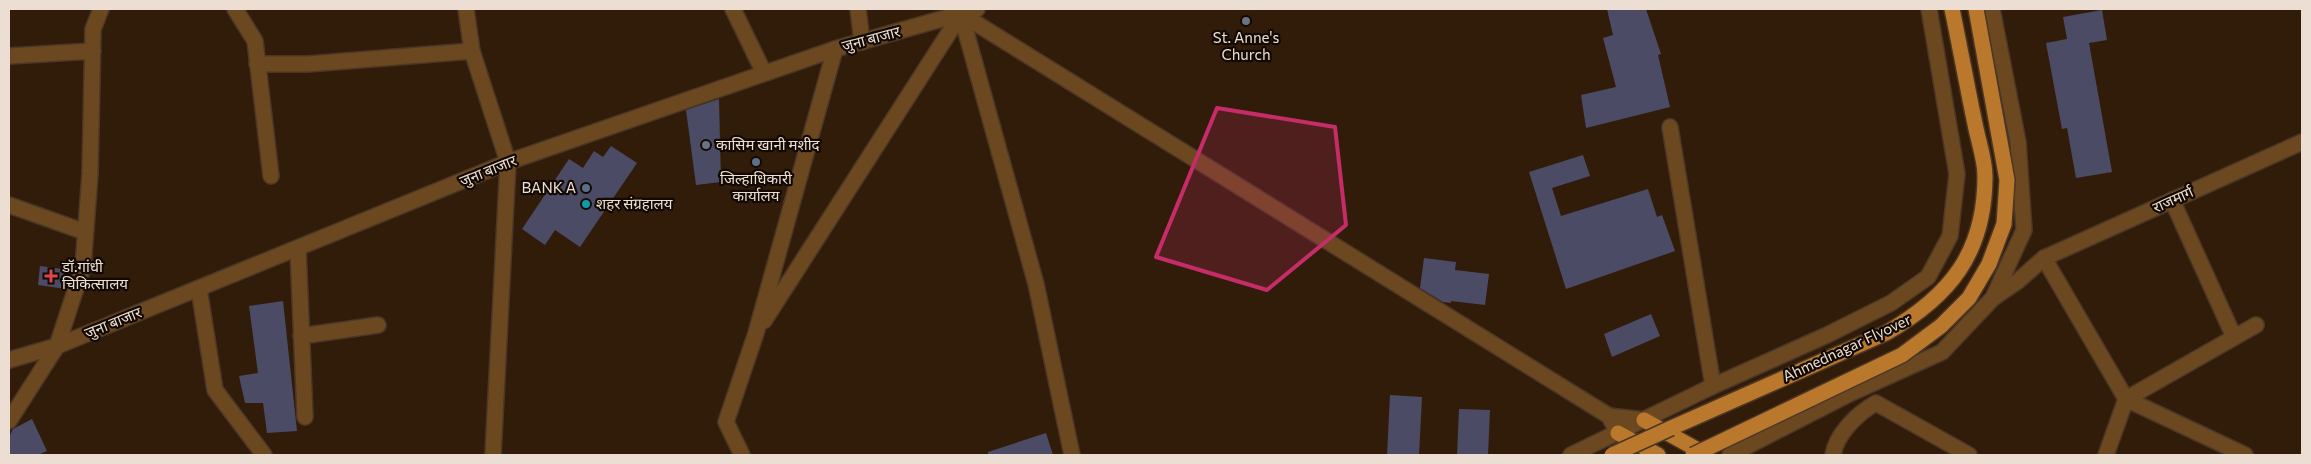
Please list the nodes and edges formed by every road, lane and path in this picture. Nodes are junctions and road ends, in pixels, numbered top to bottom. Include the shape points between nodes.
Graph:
1 (101, 9) edge
2 (235, 9) edge
3 (466, 9) edge
4 (733, 9) edge
5 (858, 9) edge
6 (977, 9) edge
7 (1929, 9) edge
8 (1952, 9) edge
9 (1976, 9) edge
10 (1992, 9) edge
11 (960, 11) edge
12 (862, 42) junction
13 (835, 49) junction
14 (92, 51) junction
15 (472, 51) junction
16 (9, 56) edge
17 (258, 64) junction
18 (764, 73) junction
19 (1670, 127) dead end
20 (2302, 142) edge
21 (508, 162) junction
22 (271, 176) dead end
23 (2172, 200) junction
24 (9, 205) edge
25 (86, 232) junction
26 (298, 249) junction
27 (2044, 258) junction
28 (199, 289) junction
29 (1993, 298) junction
30 (2256, 325) dead end
31 (378, 326) dead end
32 (756, 333) junction
33 (302, 336) junction
34 (2234, 337) junction
35 (57, 346) junction
36 (9, 360) edge
37 (1713, 386) junction
38 (2126, 399) junction
39 (1609, 416) junction
40 (305, 417) dead end
41 (1644, 420) junction
42 (9, 421) edge
43 (1618, 433) junction
44 (264, 455) edge
45 (493, 455) edge
46 (742, 455) edge
47 (1072, 455) edge
48 (1571, 455) edge
49 (1612, 455) edge
50 (1658, 455) edge
51 (1693, 455) edge
52 (1707, 455) edge
53 (1730, 455) edge
54 (1833, 455) edge
55 (1969, 455) edge
56 (2106, 455) edge
57 (2246, 455) edge

1 - 14 street via 93,28
2 - 17 street via 255,41
3 - 15 street
4 - 18 street
5 - 12 street
6 - 11 street, जुना बाजार
7 - 37 street via 1957,174 1950,236 1928,277 1883,307
8 - 49 highway, Ahmednagar Flyover, bridge via 1985,175 1980,223 1968,257 1946,288 1915,316 1886,333
9 - 51 highway, Ahmednagar Flyover, bridge via 2007,180 2004,224 1989,264 1969,298 1941,326 1902,355
10 - 29 street via 2018,142 2024,230
11 - 12 street, जुना बाजार
11 - 32 street
11 - 39 street
11 - 47 street via 1036,284
12 - 13 street, जुना बाजार
13 - 18 street, जुना बाजार
13 - 32 street
14 - 16 street
14 - 25 street
15 - 17 street via 308,64
15 - 21 street
17 - 22 street
18 - 21 street, जुना बाजार
19 - 37 street
20 - 23 street, राजमार्ग
21 - 26 street, जुना बाजार
21 - 45 street
23 - 27 street, राजमार्ग
23 - 34 street
24 - 25 street
25 - 35 street via 83,267
26 - 28 street, जुना बाजार
26 - 33 street
27 - 29 street, राजमार्ग
27 - 38 street
28 - 35 street, जुना बाजार
28 - 44 street via 215,390
29 - 53 street via 1942,352 1849,394
30 - 34 street
31 - 33 street
32 - 46 street via 726,422
33 - 40 street
34 - 38 street
35 - 36 street, जुना बाजार
35 - 42 street
37 - 41 street
38 - 56 street
38 - 57 street
39 - 41 street
39 - 43 street
41 - 43 street
41 - 52 highway
43 - 48 street
43 - 50 highway
54 - 55 street via 1834,447 1860,412 1876,404

